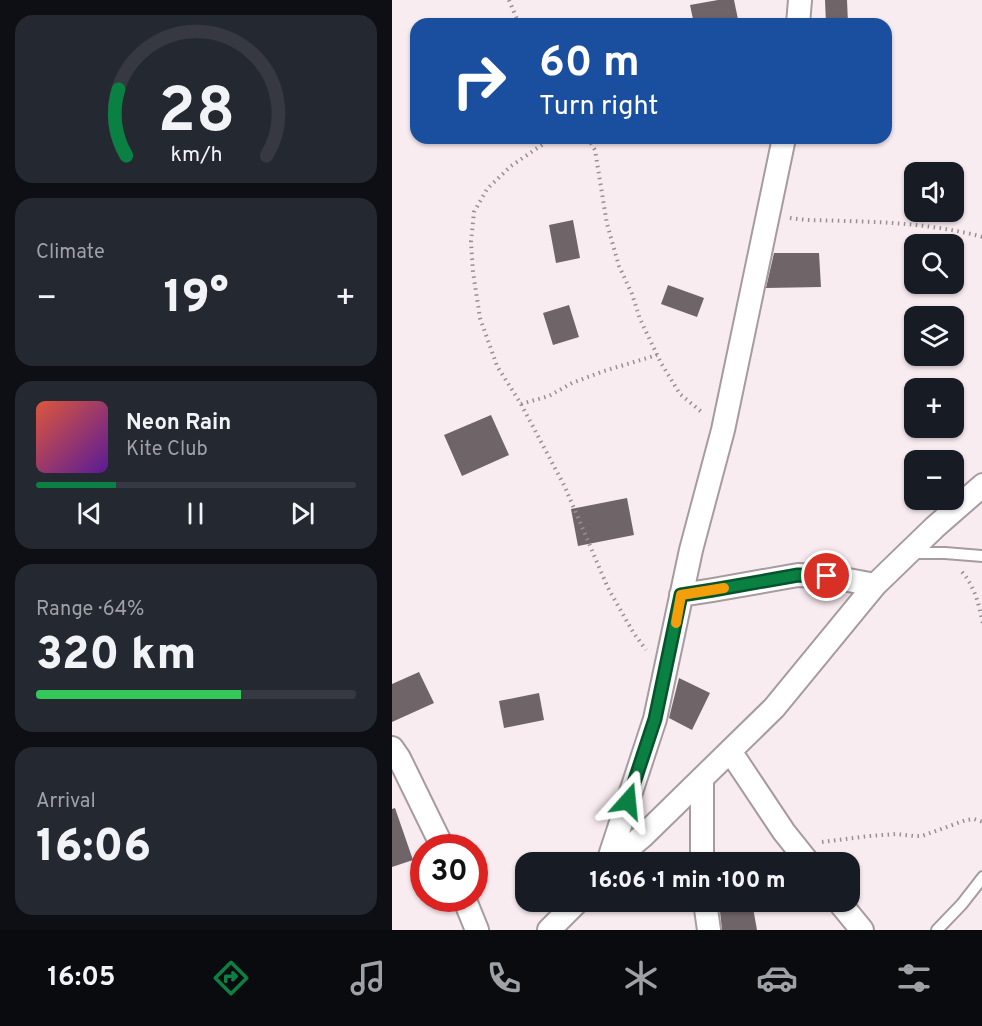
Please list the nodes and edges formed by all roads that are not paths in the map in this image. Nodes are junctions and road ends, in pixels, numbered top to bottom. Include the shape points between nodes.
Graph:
1 (800, 0) edge
2 (798, 18) edge
3 (783, 144) edge
4 (983, 485) edge
5 (907, 554) junction
6 (983, 556) edge
7 (875, 585) junction
8 (681, 595) junction
9 (392, 748) edge
10 (730, 751) junction
11 (702, 780) junction
12 (436, 834) edge
13 (613, 852) edge
14 (623, 852) edge
15 (702, 852) edge
16 (800, 852) edge
17 (983, 877) edge
18 (470, 912) edge
19 (567, 912) edge
20 (707, 912) edge
21 (847, 912) edge
22 (477, 930) edge
23 (550, 930) edge
24 (709, 930) edge
25 (862, 930) edge
26 (936, 930) edge

1 - 2 street
3 - 8 street via 723,430
4 - 5 street
5 - 6 lane
5 - 7 street
7 - 8 street via 798,575
7 - 10 street via 774,708
8 - 13 street via 655,719
9 - 12 street
10 - 11 street
10 - 16 street
11 - 14 street
11 - 15 street
17 - 26 lane
18 - 22 street
19 - 23 street
20 - 24 street
21 - 25 street

